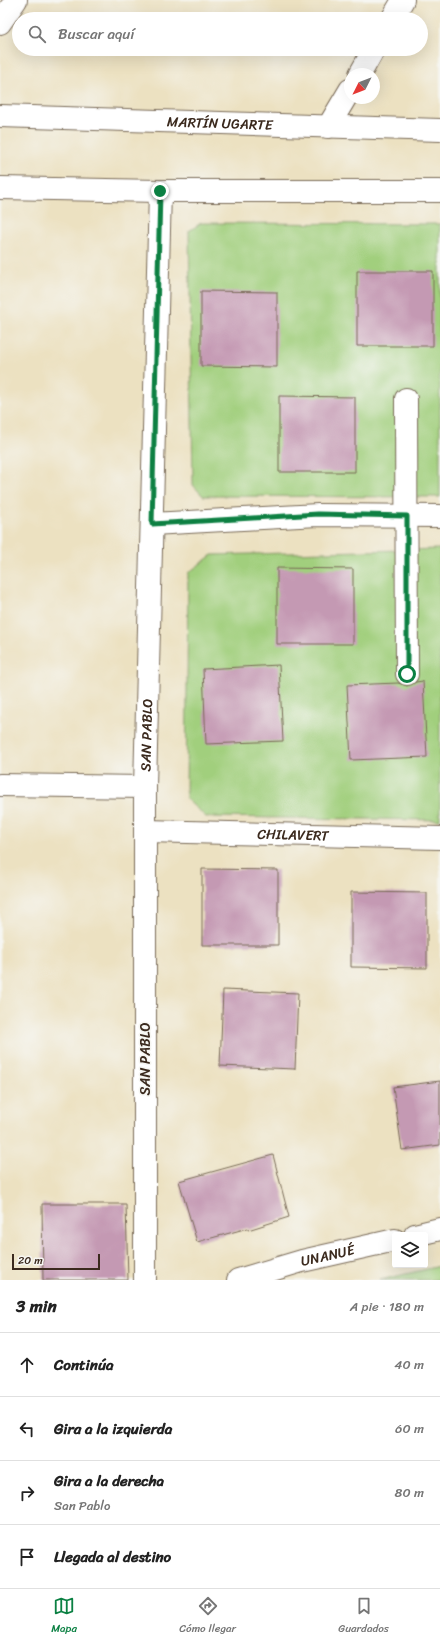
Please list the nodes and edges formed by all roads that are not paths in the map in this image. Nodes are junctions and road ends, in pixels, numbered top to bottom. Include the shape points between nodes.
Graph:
1 (16, 0) edge
2 (403, 0) edge
3 (396, 12) edge
4 (0, 24) edge
5 (370, 56) edge
6 (363, 68) edge
7 (344, 100) edge
8 (0, 116) edge
9 (328, 127) junction
10 (440, 130) edge
11 (0, 188) edge
12 (160, 191) junction
13 (440, 191) edge
14 (406, 399) dead end
15 (407, 516) junction
16 (440, 516) edge
17 (152, 524) junction
18 (407, 674) dead end
19 (0, 785) edge
20 (146, 788) junction
21 (145, 831) junction
22 (440, 838) edge
23 (440, 1229) edge
24 (428, 1232) edge
25 (392, 1241) edge
26 (145, 1280) edge
27 (238, 1280) edge

1 - 4 street
2 - 3 street
5 - 6 street
7 - 9 street
8 - 9 street, MARTÍN UGARTE
9 - 10 street, MARTÍN UGARTE
11 - 12 street
12 - 13 street
12 - 17 street, SAN PABLO
14 - 15 street
15 - 16 street
15 - 17 street via 318,514
15 - 18 street
17 - 20 street, SAN PABLO
19 - 20 street
20 - 21 street, SAN PABLO
21 - 22 street, CHILAVERT
21 - 26 street, SAN PABLO
23 - 24 street
25 - 27 street, UNANUÉ via 302,1261

